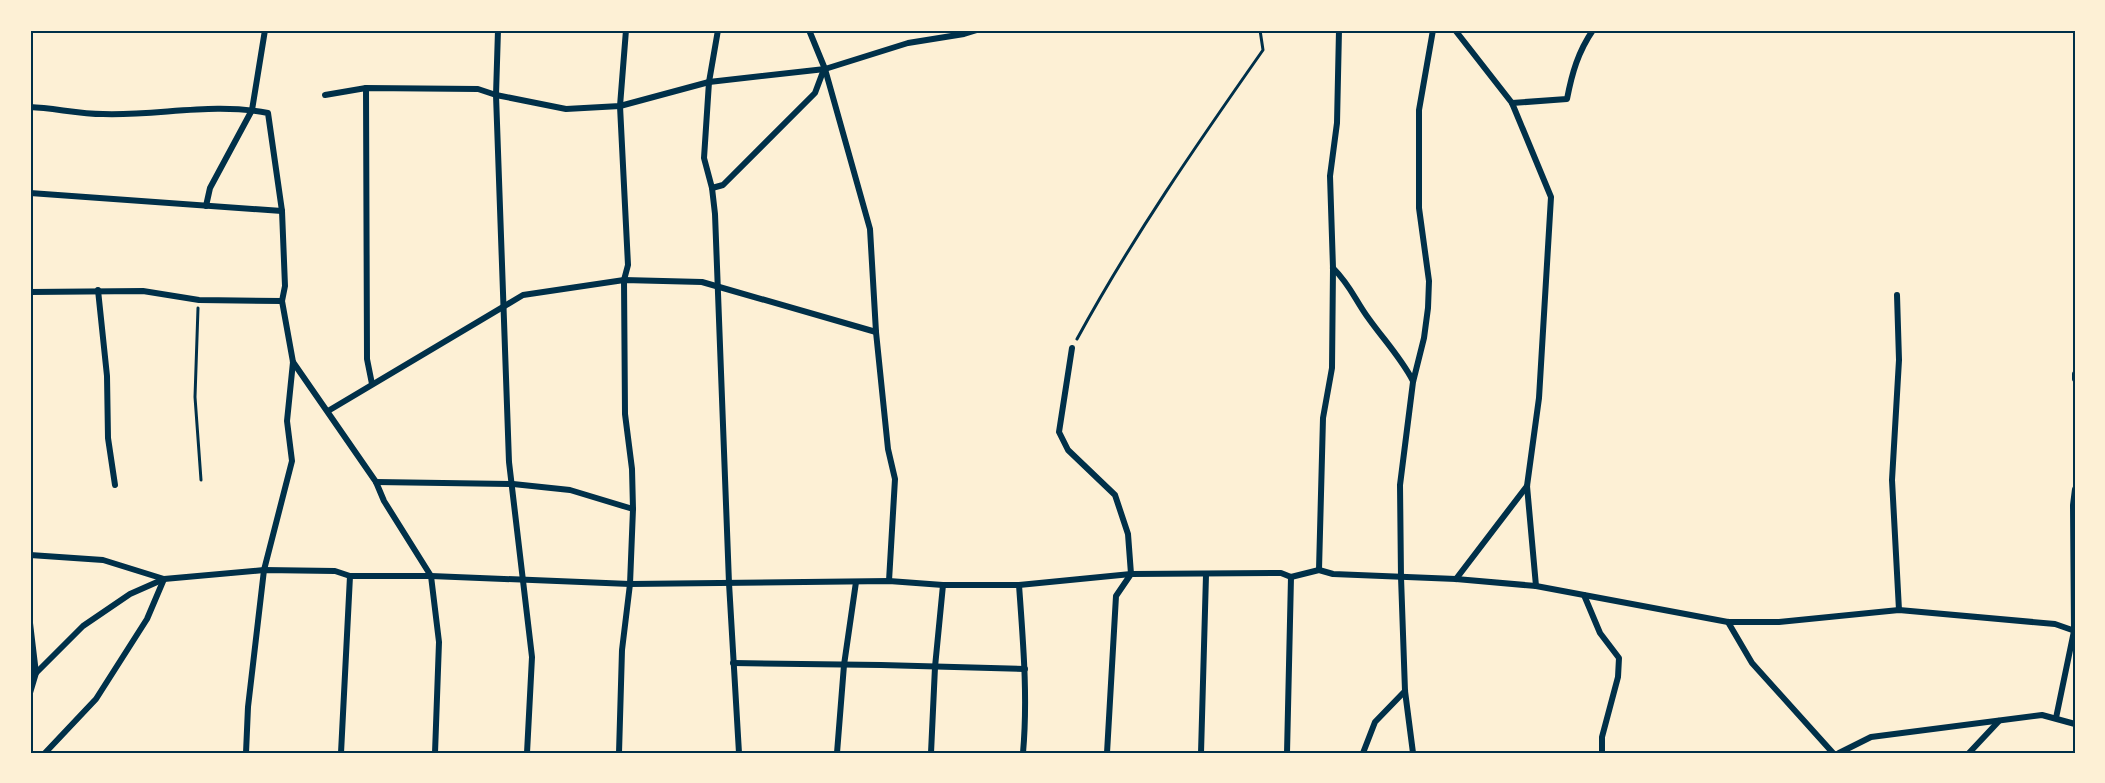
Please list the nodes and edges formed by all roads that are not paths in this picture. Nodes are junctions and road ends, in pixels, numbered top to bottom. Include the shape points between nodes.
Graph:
1 (265, 30) edge
2 (498, 30) edge
3 (626, 30) edge
4 (718, 30) edge
5 (809, 30) edge
6 (977, 30) edge
7 (1339, 30) edge
8 (1433, 30) edge
9 (1455, 30) edge
10 (1593, 30) edge
11 (825, 69) junction
12 (710, 82) junction
13 (366, 88) junction
14 (325, 95) dead end
15 (496, 95) junction
16 (1512, 104) junction
17 (620, 106) junction
18 (30, 107) edge
19 (252, 110) junction
20 (712, 188) junction
21 (30, 193) edge
22 (206, 206) junction
23 (282, 211) junction
24 (1333, 268) junction
25 (624, 280) junction
26 (718, 287) junction
27 (98, 291) junction
28 (30, 292) edge
29 (1897, 295) dead end
30 (282, 302) junction
31 (503, 308) junction
32 (876, 332) junction
33 (1072, 348) road end
34 (293, 362) junction
35 (2075, 374) edge
36 (2075, 379) edge
37 (1413, 382) junction
38 (372, 384) junction
39 (328, 411) junction
40 (376, 482) junction
41 (513, 484) junction
42 (115, 485) dead end
43 (1527, 486) junction
44 (2075, 489) edge
45 (633, 510) junction
46 (30, 555) edge
47 (264, 570) junction
48 (1320, 570) junction
49 (1131, 574) junction
50 (1206, 575) junction
51 (350, 576) junction
52 (431, 576) junction
53 (1291, 577) junction
54 (1401, 577) junction
55 (164, 579) junction
56 (524, 579) junction
57 (1456, 579) junction
58 (889, 581) junction
59 (856, 582) junction
60 (729, 583) junction
61 (630, 584) junction
62 (943, 585) junction
63 (1019, 585) junction
64 (1536, 586) junction
65 (1584, 595) junction
66 (1899, 610) junction
67 (1728, 622) junction
68 (30, 623) edge
69 (2074, 631) edge
70 (733, 663) junction
71 (844, 665) junction
72 (935, 667) junction
73 (1025, 669) junction
74 (36, 673) junction
75 (1405, 691) junction
76 (30, 693) edge
77 (2056, 718) junction
78 (1999, 721) junction
79 (2075, 724) edge
80 (45, 753) edge
81 (246, 753) edge
82 (341, 753) edge
83 (435, 753) edge
84 (527, 753) edge
85 (619, 753) edge
86 (739, 753) edge
87 (837, 753) edge
88 (931, 753) edge
89 (1023, 753) edge
90 (1107, 753) edge
91 (1201, 753) edge
92 (1287, 753) edge
93 (1363, 753) edge
94 (1413, 753) edge
95 (1602, 753) edge
96 (1833, 753) edge
97 (1839, 753) edge
98 (1970, 753) edge

1 - 19 street
2 - 15 street
3 - 17 street
4 - 12 street
5 - 11 street
6 - 11 street via 908,43
7 - 24 street via 1337,123 1330,176
8 - 37 street via 1419,110 1419,208 1429,281 1428,308
9 - 16 street
10 - 16 street via 1581,48 1568,99
11 - 12 street
11 - 20 street via 815,93 723,185
11 - 32 street via 870,229
12 - 17 street
12 - 20 street via 704,158
13 - 14 street
13 - 15 street via 478,89
13 - 38 street via 367,359
15 - 17 street via 566,109
15 - 31 street
16 - 43 street via 1551,197 1539,398
17 - 25 street via 628,265
18 - 19 street via 103,114
19 - 22 street via 210,188
19 - 23 street via 268,113
20 - 26 street
21 - 22 street
22 - 23 street
23 - 30 street
24 - 37 street via 1348,283
24 - 48 street via 1332,368 1323,418
25 - 26 street via 702,282
25 - 31 street via 523,295
25 - 45 street via 625,414
26 - 32 street
26 - 60 street
27 - 28 street
27 - 30 street
27 - 42 street
29 - 66 street via 1899,360 1892,480
30 - 34 street
31 - 38 street
31 - 41 street
32 - 58 street via 888,449 895,479
33 - 49 street via 1059,432 1068,450 1115,495 1128,534
34 - 39 street
34 - 47 street via 287,421 292,461
35 - 36 street
37 - 54 street via 1400,485
38 - 39 street
39 - 40 street
40 - 41 street
40 - 52 street
41 - 45 street via 570,490
41 - 56 street
43 - 57 street
43 - 64 street
44 - 69 street
45 - 61 street
46 - 55 street via 103,560
47 - 51 street via 334,571
47 - 55 street
47 - 81 street
48 - 53 street
48 - 54 street
49 - 50 street
49 - 63 street
49 - 90 street via 1116,596
50 - 53 street via 1281,573
50 - 91 street
51 - 52 street
51 - 82 street
52 - 56 street
52 - 83 street via 439,642
53 - 92 street
54 - 57 street
54 - 75 street
55 - 74 street via 130,594 83,626
55 - 80 street via 147,619 96,699
56 - 61 street
56 - 84 street via 532,657
57 - 64 street
58 - 59 street
58 - 62 street
59 - 60 street
59 - 71 street
60 - 61 street
60 - 70 street
61 - 85 street via 622,650
62 - 63 street
62 - 72 street
63 - 73 street
64 - 65 street
65 - 67 street
65 - 95 street via 1600,633 1619,658
66 - 67 street via 1779,622
66 - 69 street via 2055,624
67 - 96 street via 1752,663
68 - 74 street
69 - 77 street
70 - 71 street
70 - 86 street
71 - 72 street
71 - 87 street
72 - 73 street
72 - 88 street
73 - 89 street
74 - 76 street
75 - 93 street via 1376,722
75 - 94 street
77 - 78 street via 2042,715
77 - 79 street
78 - 97 street via 1871,737
78 - 98 street

